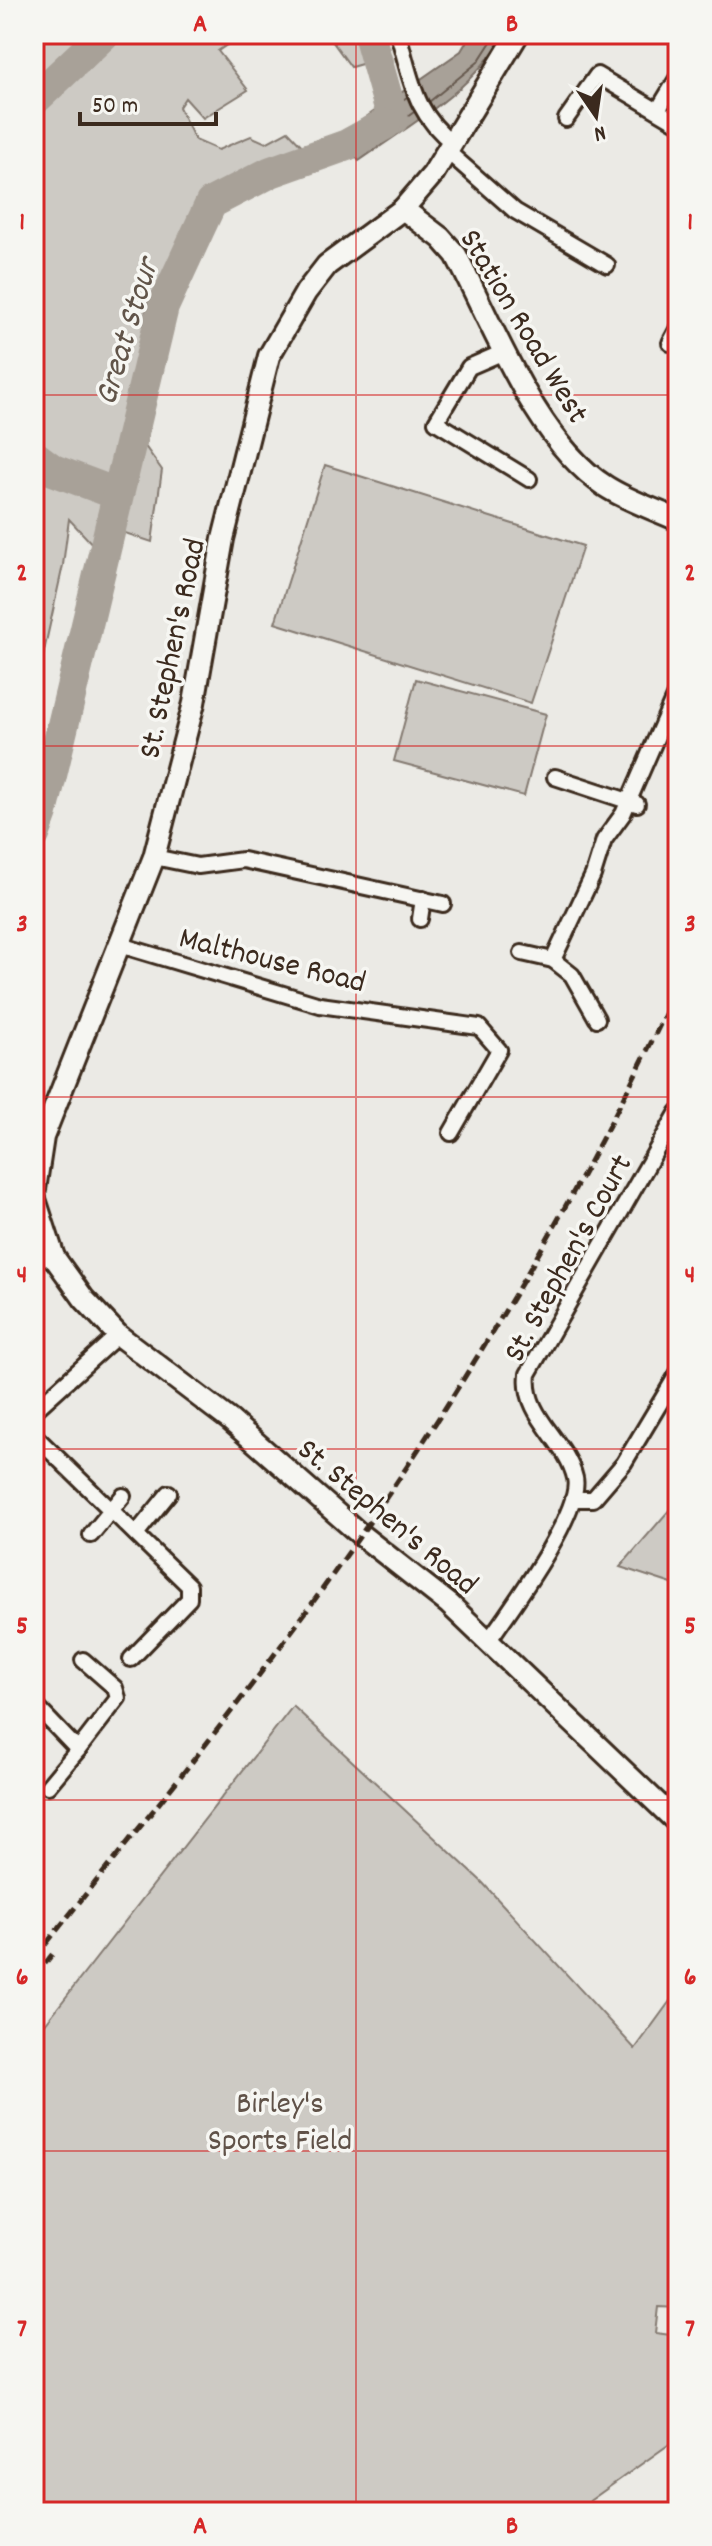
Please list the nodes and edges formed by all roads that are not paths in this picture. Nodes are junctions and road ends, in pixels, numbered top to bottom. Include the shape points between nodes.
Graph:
1 (398, 34) edge
2 (518, 34) edge
3 (678, 77) edge
4 (658, 110) junction
5 (566, 119) dead end
6 (678, 123) edge
7 (451, 148) junction
8 (403, 209) junction
9 (607, 265) dead end
10 (678, 328) edge
11 (670, 343) dead end
12 (506, 351) junction
13 (529, 479) dead end
14 (678, 520) edge
15 (678, 688) edge
16 (555, 777) dead end
17 (629, 806) junction
18 (154, 857) junction
19 (423, 899) junction
20 (443, 904) dead end
21 (420, 919) dead end
22 (120, 945) junction
23 (522, 953) dead end
24 (553, 960) junction
25 (597, 1019) dead end
26 (678, 1112) edge
27 (451, 1133) dead end
28 (39, 1141) edge
29 (34, 1188) edge
30 (34, 1196) edge
31 (34, 1243) edge
32 (56, 1260) junction
33 (118, 1335) junction
34 (678, 1373) edge
35 (34, 1411) edge
36 (34, 1435) edge
37 (169, 1493) dead end
38 (123, 1496) dead end
39 (573, 1499) junction
40 (109, 1512) junction
41 (136, 1534) junction
42 (91, 1535) dead end
43 (489, 1640) junction
44 (131, 1659) dead end
45 (83, 1660) dead end
46 (34, 1704) edge
47 (78, 1750) junction
48 (48, 1786) dead end
49 (678, 1823) edge

1 - 7 street via 409,78 427,117
2 - 7 main road, St. Stephen's Road
3 - 4 street
4 - 5 street via 597,75
4 - 6 street
7 - 8 main road, St. Stephen's Road
7 - 9 street via 515,211
8 - 12 main road, Station Road West via 456,255
8 - 18 main road, St. Stephen's Road via 327,265 269,356 223,539 194,703
10 - 11 street
12 - 13 street via 469,367 436,422
12 - 14 main road, Station Road West via 563,446 603,485
15 - 17 street
16 - 17 street
17 - 24 street via 604,840
18 - 19 street via 198,866 243,860
18 - 22 main road, St. Stephen's Road
19 - 20 street
19 - 21 street
22 - 27 street, Malthouse Road via 320,1005 479,1027 499,1050
22 - 28 main road, St. Stephen's Road
23 - 24 street
24 - 25 street via 572,975
26 - 39 street, St. Stephen's Court via 528,1374 526,1390 534,1410 576,1479
28 - 29 main road, St. Stephen's Road
29 - 30 main road, St. Stephen's Road
30 - 32 main road, St. Stephen's Road
31 - 32 main road, St. Stephen's Road
32 - 33 main road, St. Stephen's Road
33 - 35 street
33 - 43 main road, St. Stephen's Road via 230,1420
34 - 39 street via 624,1463 593,1499
36 - 40 street
37 - 41 street
38 - 40 street
39 - 43 street via 538,1569
40 - 41 street
40 - 42 street
41 - 44 street via 189,1586 189,1599
43 - 49 main road, St. Stephen's Road
45 - 47 street via 115,1688 118,1698
46 - 47 street
47 - 48 street

